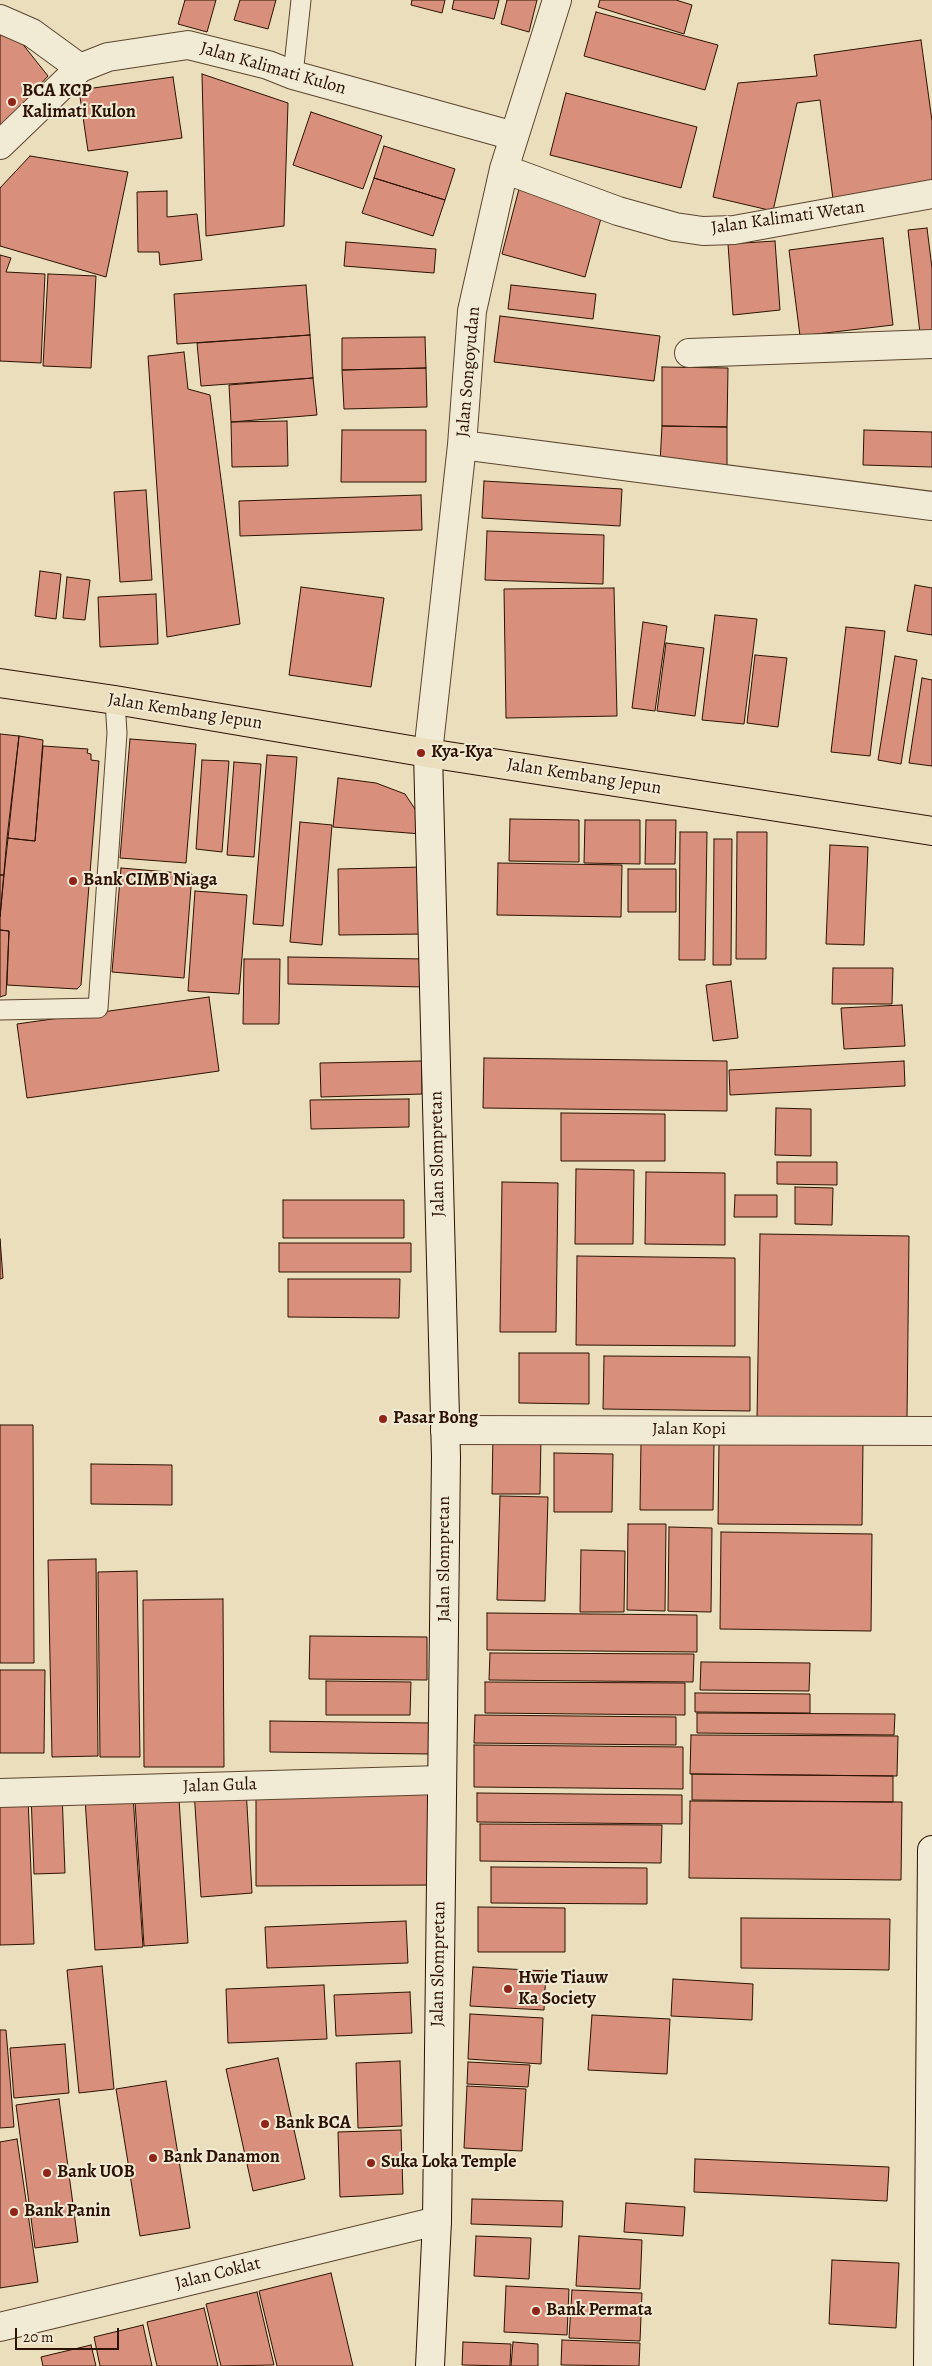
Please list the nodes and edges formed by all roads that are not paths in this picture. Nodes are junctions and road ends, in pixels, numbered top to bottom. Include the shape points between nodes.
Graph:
1 (301, 0) edge
2 (557, 0) edge
3 (0, 19) edge
4 (80, 68) junction
5 (293, 75) junction
6 (514, 136) junction
7 (0, 144) edge
8 (504, 169) junction
9 (932, 194) edge
10 (932, 344) edge
11 (689, 353) dead end
12 (462, 445) junction
13 (932, 506) edge
14 (0, 683) edge
15 (115, 700) junction
16 (428, 753) junction
17 (932, 830) edge
18 (0, 1010) edge
19 (445, 1430) junction
20 (932, 1431) edge
21 (441, 1780) junction
22 (0, 1793) edge
23 (932, 1850) edge
24 (437, 2221) junction
25 (0, 2327) edge
26 (430, 2366) edge
27 (928, 2366) edge

1 - 5 lane
2 - 6 street, Jalan Songoyudan
3 - 4 street via 32,33
4 - 5 street, Jalan Kalimati Kulon via 108,57 188,45 268,64
4 - 7 street, Jalan Kalimati Kulon
5 - 6 street, Jalan Kalimati Kulon
6 - 8 street, Jalan Songoyudan
8 - 9 street, Jalan Kalimati Wetan via 618,211 675,227 703,231 734,230
8 - 12 street, Jalan Songoyudan via 472,311
10 - 11 street
12 - 13 street
12 - 16 street, Jalan Songoyudan
14 - 15 main road, Jalan Kembang Jepun
15 - 16 main road, Jalan Kembang Jepun
15 - 18 lane via 117,733 98,1008
16 - 17 main road, Jalan Kembang Jepun
16 - 19 street, Jalan Slompretan
19 - 20 street, Jalan Kopi
19 - 21 street, Jalan Slompretan
21 - 22 street, Jalan Gula
21 - 24 street, Jalan Slompretan
23 - 27 street
24 - 25 street, Jalan Coklat
24 - 26 street, Jalan Slompretan

